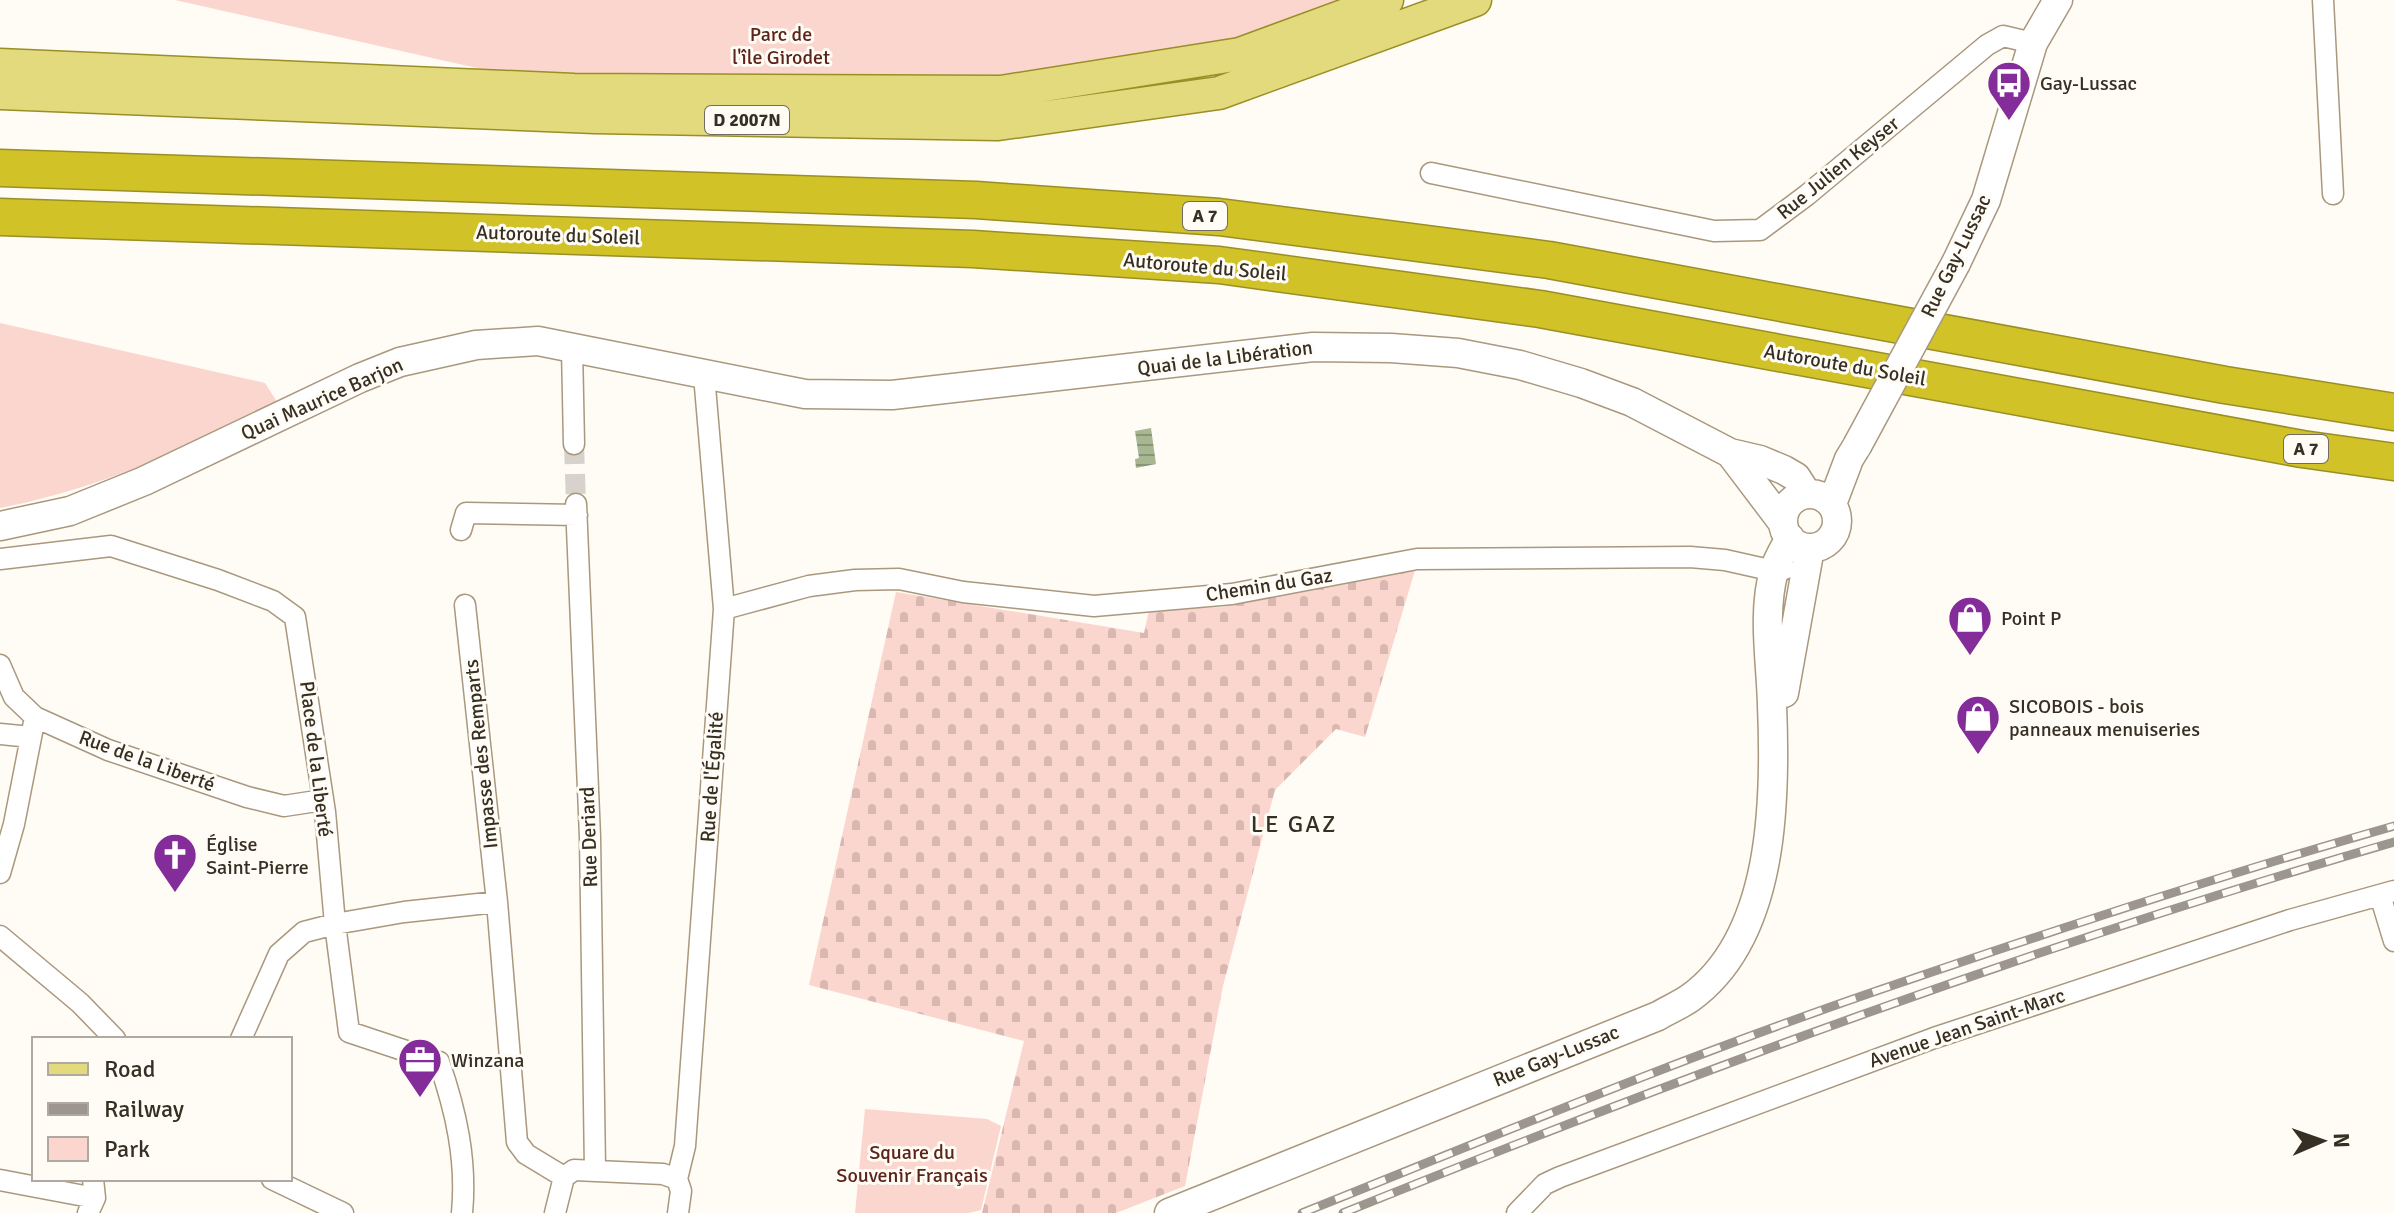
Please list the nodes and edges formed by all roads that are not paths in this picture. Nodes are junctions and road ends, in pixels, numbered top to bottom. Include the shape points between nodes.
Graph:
1 (1387, 0) edge
2 (1475, 0) edge
3 (2058, 0) edge
4 (2323, 0) edge
5 (2033, 43) junction
6 (0, 65) edge
7 (0, 93) edge
8 (0, 168) edge
9 (1431, 173) dead end
10 (2333, 194) dead end
11 (0, 217) edge
12 (572, 348) junction
13 (704, 375) junction
14 (2394, 412) edge
15 (574, 444) tunnel mouth
16 (1730, 453) junction
17 (2394, 462) edge
18 (1818, 497) junction
19 (0, 526) edge
20 (461, 530) dead end
21 (1794, 536) junction
22 (0, 559) edge
23 (1774, 571) junction
24 (465, 605) dead end
25 (724, 609) junction
26 (0, 665) edge
27 (33, 727) junction
28 (0, 734) edge
29 (1774, 749) junction
30 (323, 800) junction
31 (0, 873) edge
32 (2387, 893) edge
33 (497, 902) junction
34 (335, 924) junction
35 (0, 936) edge
36 (2394, 941) edge
37 (113, 1037) edge
38 (242, 1037) edge
39 (595, 1169) junction
40 (564, 1177) junction
41 (677, 1179) junction
42 (0, 1180) edge
43 (276, 1181) edge
44 (92, 1197) edge
45 (343, 1213) edge
46 (462, 1213) edge
47 (555, 1213) edge
48 (678, 1213) edge
49 (1169, 1213) edge
50 (1517, 1213) edge

1 - 6 main road, D 2007N via 1240,54 1001,92 574,90
2 - 7 main road, D 2007N via 1219,93 998,124 595,117
3 - 5 street, Rue Gay-Lussac
4 - 10 street
5 - 9 street, Rue Julien Keyser via 2003,36 1987,45 1760,230 1714,231
5 - 18 street, Rue Gay-Lussac, bridge via 1986,200 1853,452
8 - 14 highway, A 7 via 976,200 1219,217 1549,260
11 - 17 highway, Autoroute du Soleil / A 7 via 973,249 1219,265 1540,309
12 - 13 street, Quai Maurice Barjon
12 - 15 street
12 - 19 street, Quai Maurice Barjon via 538,341 476,345 400,362 144,481 70,511
13 - 16 street, Quai de la Libération via 805,394 892,395 1313,347 1458,353 1581,383 1632,402
13 - 25 street, Rue de l'Égalité
16 - 18 street, Quai de la Libération via 1784,470
16 - 21 street, Quai de la Libération
18 - 21 street via 1792,500 1784,514
18 - 21 street via 1837,518 1834,532 1824,543
20 - 39 street, Rue Deriard via 466,513 576,509 590,837
21 - 23 street, Rue Gay-Lussac
21 - 29 street, Rue Gay-Lussac
22 - 30 street, Place de la Liberté via 111,546 273,601 295,617
23 - 25 street, Chemin du Gaz via 1690,557 1417,559 1232,594 1094,606 963,592 899,579 809,586
23 - 29 street, Rue Gay-Lussac via 1769,612
24 - 33 street, Impasse des Remparts
25 - 41 street, Rue de l'Égalité via 685,1146
26 - 27 street, Rue de la Liberté
27 - 28 street
27 - 30 street, Rue de la Liberté via 247,797 284,806
27 - 31 street
29 - 49 street, Rue Gay-Lussac via 1772,815 1751,911 1732,951 1690,998 1658,1016
30 - 34 street, Place de la Liberté
32 - 36 street
32 - 50 street, Avenue Jean Saint-Marc via 1923,1041 1560,1177 1545,1184
33 - 34 street
33 - 40 street, Impasse des Remparts via 517,1142 526,1154
34 - 38 street via 304,932 279,954
34 - 46 street, Place de la Liberté via 349,1032 439,1062 461,1135
35 - 37 street
39 - 40 street via 574,1170
39 - 41 street
40 - 47 street
41 - 48 street, Rue de l'Égalité
42 - 44 street
43 - 45 street

